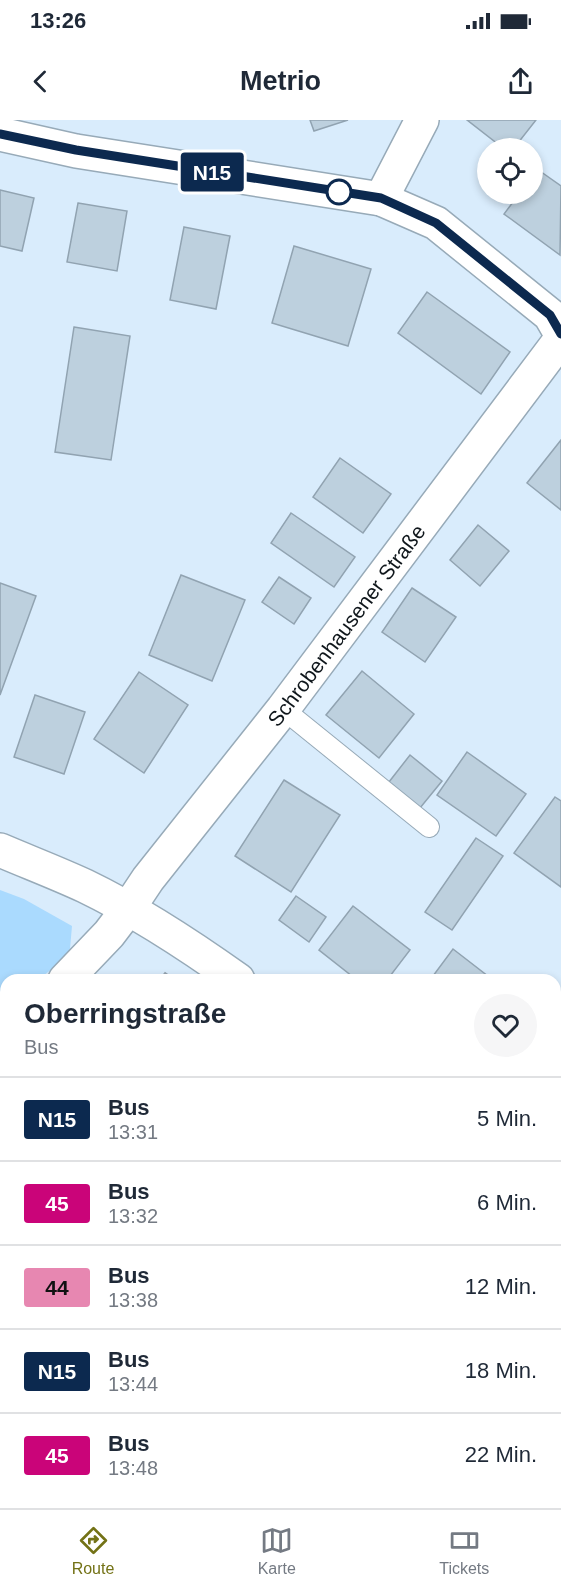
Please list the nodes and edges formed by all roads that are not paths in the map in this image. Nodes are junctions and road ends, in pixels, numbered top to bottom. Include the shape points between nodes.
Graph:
1 (422, 120) edge
2 (0, 134) edge
3 (381, 198) junction
4 (561, 334) edge
5 (561, 339) edge
6 (283, 709) junction
7 (429, 827) dead end
8 (0, 850) edge
9 (128, 909) junction
10 (70, 974) edge
11 (230, 974) edge

1 - 3 street
2 - 3 street via 76,150
3 - 4 street via 436,223 550,315
5 - 6 street, Schrobenhausener Straße
6 - 7 lane
6 - 9 street, Schrobenhausener Straße
8 - 9 street
9 - 10 street, Schrobenhausener Straße
9 - 11 street

